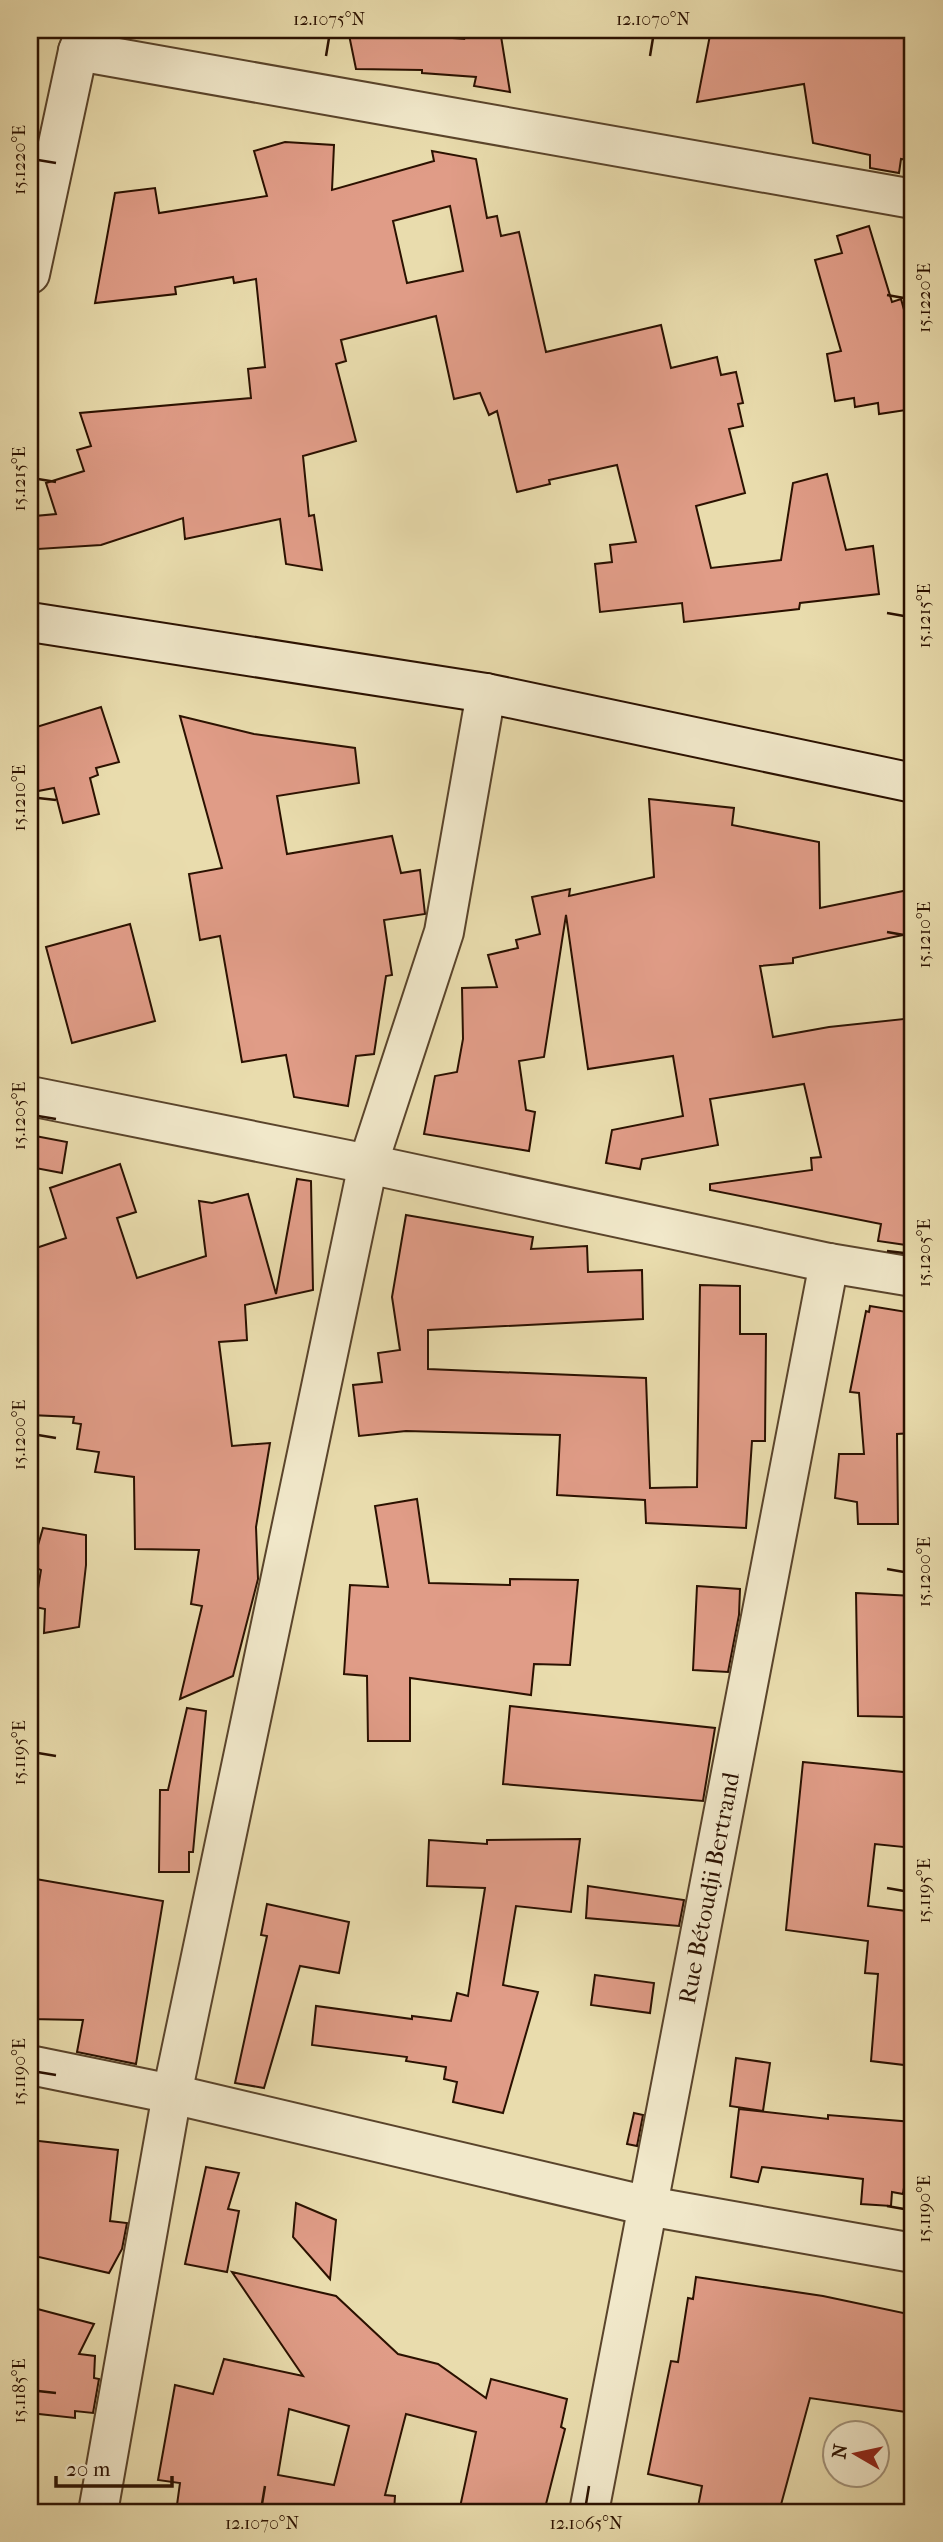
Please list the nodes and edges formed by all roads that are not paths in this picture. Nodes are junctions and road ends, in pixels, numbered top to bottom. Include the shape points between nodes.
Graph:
1 (82, 41) edge
2 (913, 199) edge
3 (30, 274) edge
4 (30, 622) edge
5 (486, 693) junction
6 (913, 783) edge
7 (30, 1096) edge
8 (368, 1164) junction
9 (829, 1263) junction
10 (913, 1278) edge
11 (30, 2065) edge
12 (172, 2094) junction
13 (648, 2206) junction
14 (913, 2253) edge
15 (98, 2512) edge
16 (589, 2512) edge

1 - 2 street
1 - 3 street
4 - 5 street
5 - 6 street
5 - 8 street via 444,932
7 - 8 street
8 - 9 street
8 - 12 street
9 - 10 street
9 - 13 street, Rue Bétoudji Bertrand
11 - 12 street
12 - 13 street
12 - 15 street
13 - 14 street
13 - 16 street, Rue Bétoudji Bertrand

